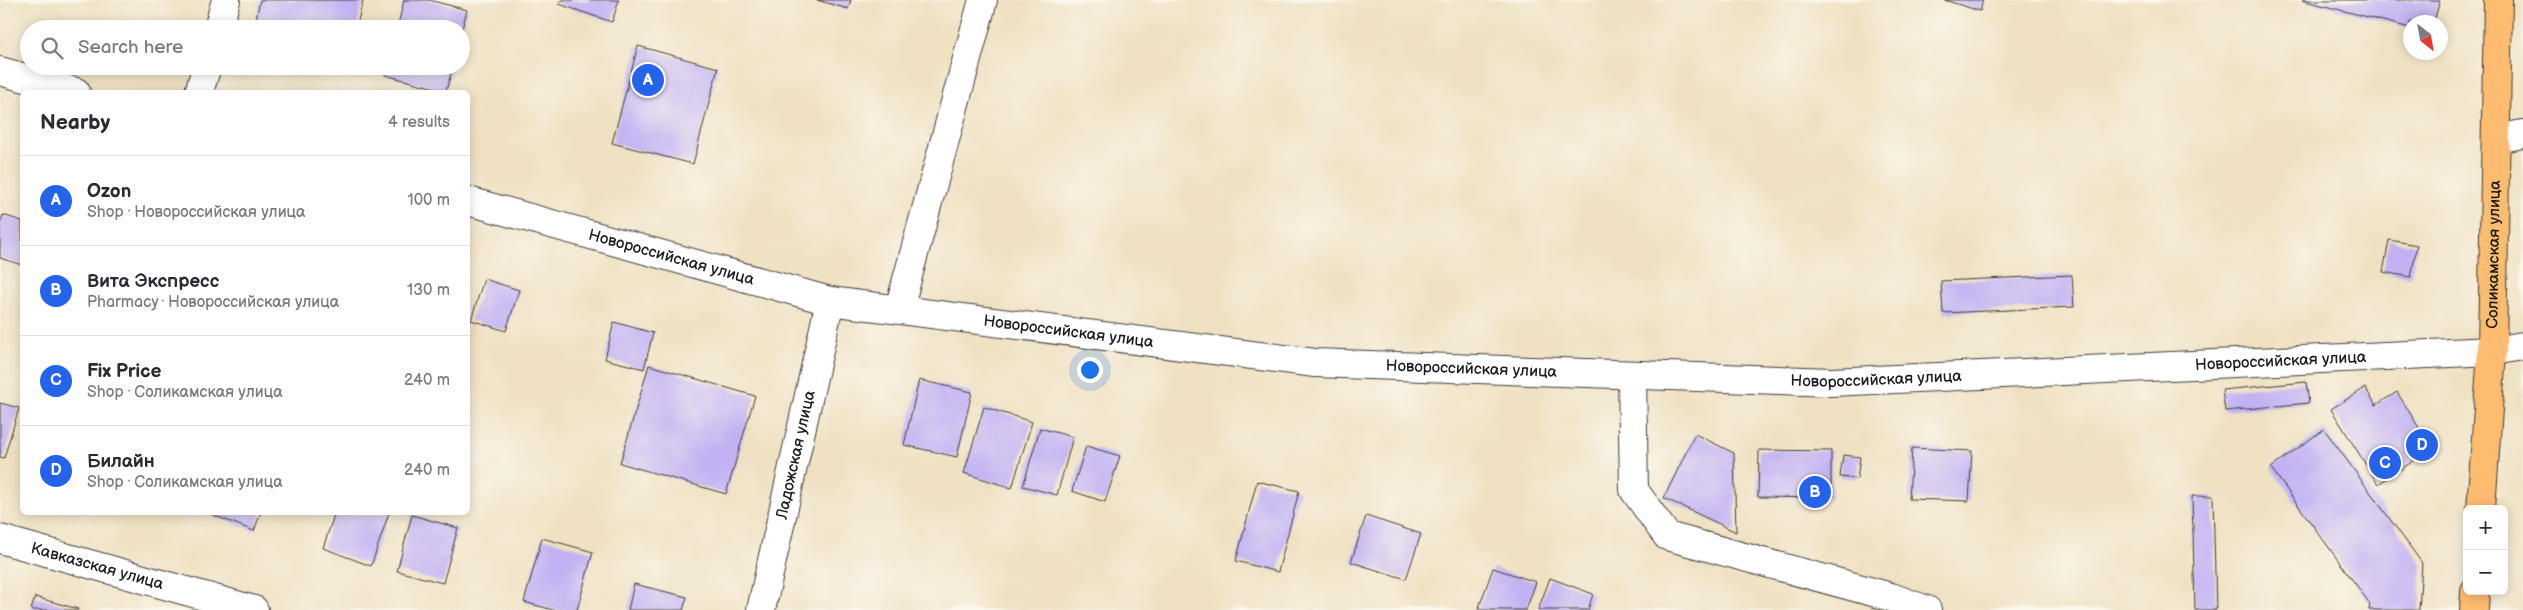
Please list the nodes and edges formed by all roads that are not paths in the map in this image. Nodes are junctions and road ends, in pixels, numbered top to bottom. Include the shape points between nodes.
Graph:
1 (226, 0) edge
2 (983, 0) edge
3 (2498, 0) edge
4 (220, 20) edge
5 (0, 72) edge
6 (205, 75) edge
7 (68, 90) edge
8 (201, 90) edge
9 (2523, 134) edge
10 (2496, 139) junction
11 (470, 202) edge
12 (830, 301) junction
13 (899, 309) junction
14 (2523, 346) edge
15 (2492, 351) junction
16 (1632, 375) junction
17 (2481, 505) edge
18 (0, 539) edge
19 (2475, 595) edge
20 (254, 610) edge
21 (761, 610) edge
22 (1927, 610) edge
23 (2474, 610) edge

1 - 4 street
2 - 13 street
3 - 10 main road, Соликамская улица
5 - 7 street
6 - 8 street
9 - 10 street
10 - 15 main road, Соликамская улица
11 - 12 street, Новороссийская улица
12 - 13 street, Новороссийская улица
12 - 21 street, Ладожская улица
13 - 16 street, Новороссийская улица via 1315,363
14 - 15 street, Новороссийская улица
15 - 16 street, Новороссийская улица via 1831,382
15 - 17 main road, Соликамская улица
16 - 22 street via 1634,490 1668,536 1891,597
18 - 20 street, Кавказская улица
19 - 23 main road

